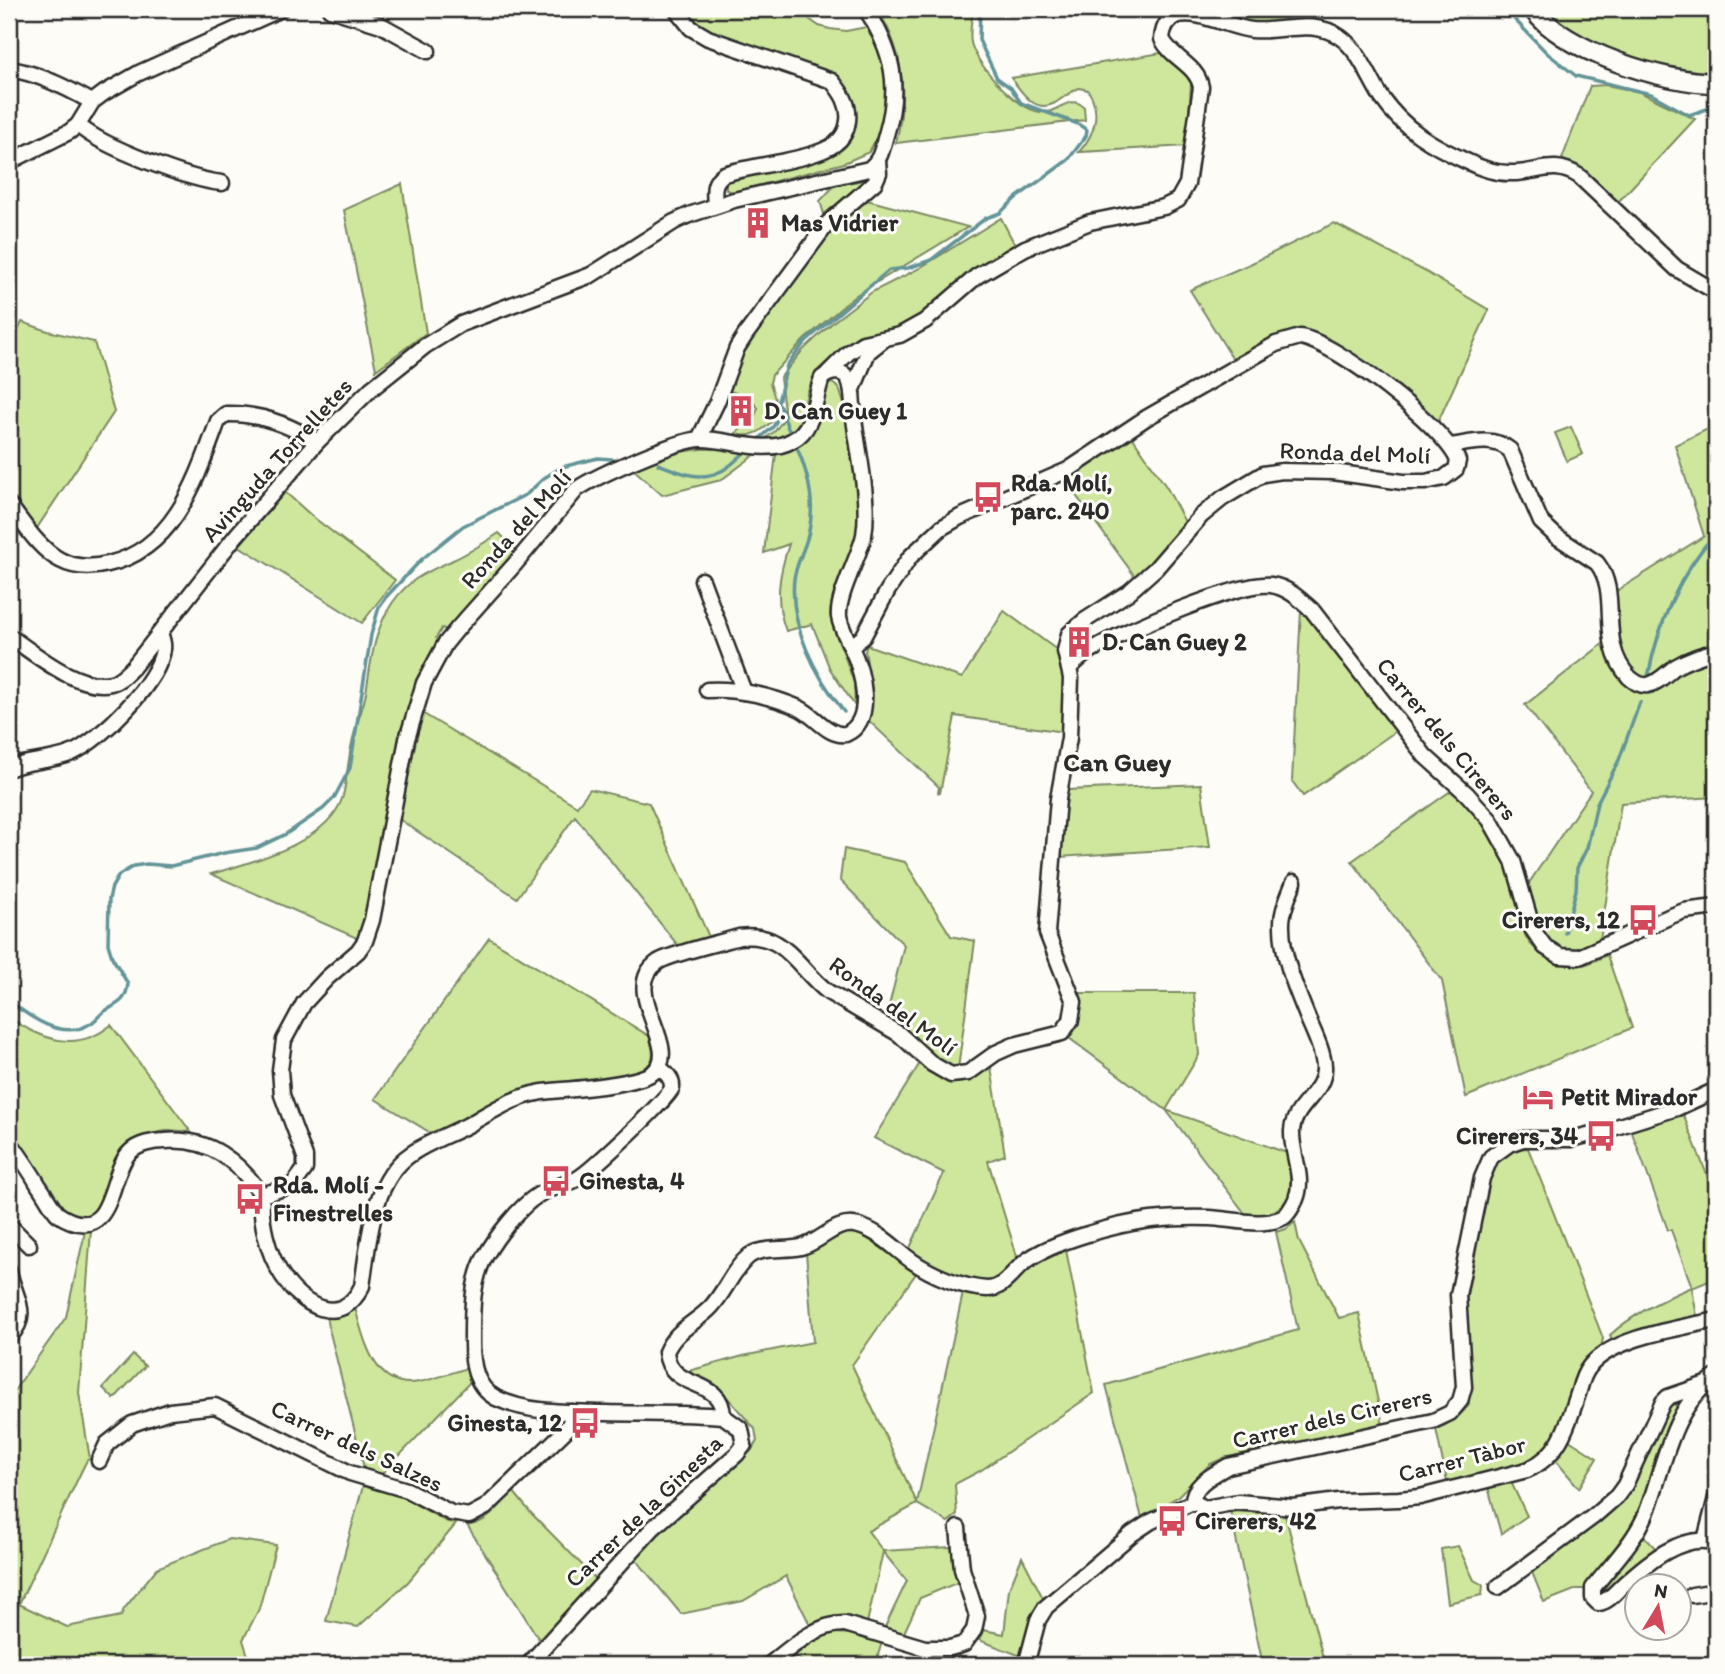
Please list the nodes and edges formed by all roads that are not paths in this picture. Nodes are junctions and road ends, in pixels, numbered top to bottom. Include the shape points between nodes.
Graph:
1 (281, 9) edge
2 (330, 9) edge
3 (676, 9) edge
4 (866, 9) edge
5 (1533, 9) edge
6 (428, 51) dead end
7 (9, 69) edge
8 (1716, 83) edge
9 (92, 102) junction
10 (78, 125) junction
11 (878, 161) junction
12 (9, 162) edge
13 (222, 183) dead end
14 (715, 205) junction
15 (1716, 292) edge
16 (887, 338) junction
17 (828, 373) junction
18 (852, 392) junction
19 (699, 439) junction
20 (317, 442) junction
21 (1451, 446) junction
22 (9, 505) edge
23 (702, 580) dead end
24 (160, 633) junction
25 (9, 636) edge
26 (851, 647) junction
27 (1716, 651) edge
28 (1069, 667) junction
29 (707, 690) dead end
30 (744, 692) junction
31 (9, 769) edge
32 (1294, 883) dead end
33 (1716, 907) edge
34 (657, 1068) junction
35 (1716, 1090) edge
36 (9, 1141) edge
37 (15, 1153) edge
38 (262, 1195) junction
39 (9, 1225) edge
40 (29, 1245) dead end
41 (9, 1270) edge
42 (1716, 1320) edge
43 (9, 1337) edge
44 (1711, 1380) edge
45 (572, 1412) junction
46 (723, 1416) junction
47 (99, 1461) dead end
48 (1716, 1498) edge
49 (1193, 1502) junction
50 (958, 1528) dead end
51 (1711, 1542) edge
52 (1498, 1587) dead end
53 (1716, 1591) edge
54 (1694, 1595) edge
55 (528, 1665) edge
56 (769, 1665) edge
57 (1026, 1665) edge

1 - 9 street via 139,73
2 - 6 street via 381,25
3 - 14 street via 691,28 708,38 832,81 848,109 847,128 837,143 812,154 724,174 714,187
4 - 11 street via 883,38 894,74 891,119
5 - 8 main road via 1548,26 1578,46 1667,77
7 - 9 street via 43,78
9 - 10 street
10 - 12 street
10 - 13 street via 101,140 187,176
11 - 14 street, Avinguda Torrelletes via 869,169
11 - 19 street via 875,181 827,224 746,334
14 - 20 street, Avinguda Torrelletes via 674,222 591,275 450,330 383,378
15 - 16 street via 1677,269 1568,169 1492,171 1414,134 1384,100 1354,49 1331,32 1307,26 1254,31 1178,15 1166,23 1162,39 1196,73 1201,87 1182,195 1172,204 1090,222 1025,248 977,275 925,321
16 - 17 street via 863,343
16 - 18 street via 868,352
17 - 18 street via 845,376
17 - 19 street, Ronda del Molí via 817,390 807,428 793,441 755,446
18 - 26 street via 865,517 839,610
19 - 38 street, Ronda del Molí via 645,456 577,489 445,644 415,706 365,941 304,1003 284,1040 282,1095 305,1157 304,1169 293,1185
20 - 22 street via 286,424 226,414 218,421 187,498 165,531 138,551 99,566 78,566 58,559
20 - 24 street, Avinguda Torrelletes
21 - 26 street, Ronda del Molí via 1403,399 1324,346 1308,338 1284,341 1146,418 1068,470 941,528 910,557 863,637
21 - 27 street via 1487,441 1510,450 1541,522 1601,568 1612,647 1636,683 1653,684 1683,662
21 - 28 street, Ronda del Molí via 1458,461 1456,469 1435,481 1402,482 1314,471 1270,472 1254,478 1201,516 1129,592 1073,629 1065,645
23 - 30 street
24 - 25 street, Avinguda Torrelletes via 127,673 107,684 69,675
24 - 31 street via 163,647 159,660 140,695 91,741 73,752
26 - 30 street via 861,674 863,699 860,717 850,733 837,734 803,710
28 - 33 street, Carrer dels Cirerers via 1099,645 1184,608 1256,586 1278,587 1312,610 1425,756 1490,820 1513,861 1533,930 1545,947 1560,956 1579,957 1684,911
28 - 34 street, Ronda del Molí via 1069,738 1058,799 1047,933 1074,1002 1071,1020 1062,1033 1014,1045 964,1075 947,1074 899,1034 818,984 786,948 749,936 664,958 651,968 644,992 660,1047
29 - 30 street
32 - 46 street via 1282,922 1285,947 1325,1070 1292,1127 1300,1181 1296,1200 1285,1216 1266,1222 1181,1217 1118,1226 1039,1254 990,1289 939,1275 857,1225 838,1227 802,1247 752,1254 713,1305 675,1336 666,1352 676,1373 718,1396
34 - 38 street via 626,1082 544,1091 511,1101 411,1154 387,1183 374,1219 362,1286 342,1308 311,1305 282,1275 270,1251
34 - 45 street, Carrer de la Ginesta via 672,1082 669,1096 602,1161 579,1178 539,1194 521,1209 486,1255 476,1279 472,1355 481,1387 520,1406
35 - 49 street, Carrer dels Cirerers via 1677,1108 1600,1132 1571,1139 1523,1139 1491,1157 1482,1178 1460,1279 1458,1320 1464,1387 1450,1413 1228,1466 1209,1477 1193,1494
36 - 37 street
37 - 38 street via 57,1214 76,1222 99,1217 131,1150 153,1142 194,1142 216,1149 247,1174
39 - 40 street
41 - 43 street via 21,1310 21,1321
42 - 49 street, Carrer Tàbor via 1635,1341 1598,1359 1586,1372 1559,1444 1527,1470 1420,1497 1293,1507 1238,1502 1205,1508
44 - 51 street via 1675,1432 1642,1523 1593,1588 1592,1598 1602,1603 1661,1555 1686,1543
44 - 52 street via 1662,1402 1617,1496
45 - 46 street, Carrer de la Ginesta
45 - 47 street, Carrer dels Salzes via 566,1430 486,1507 469,1516 350,1473 215,1406 170,1411 132,1424 107,1444
46 - 55 street, Carrer de la Ginesta via 741,1429 741,1450 653,1528
48 - 51 street
49 - 57 street, Carrer dels Cirerers via 1132,1534 1046,1607
50 - 56 street via 962,1569 977,1616 964,1644 925,1648 831,1625
53 - 54 street

